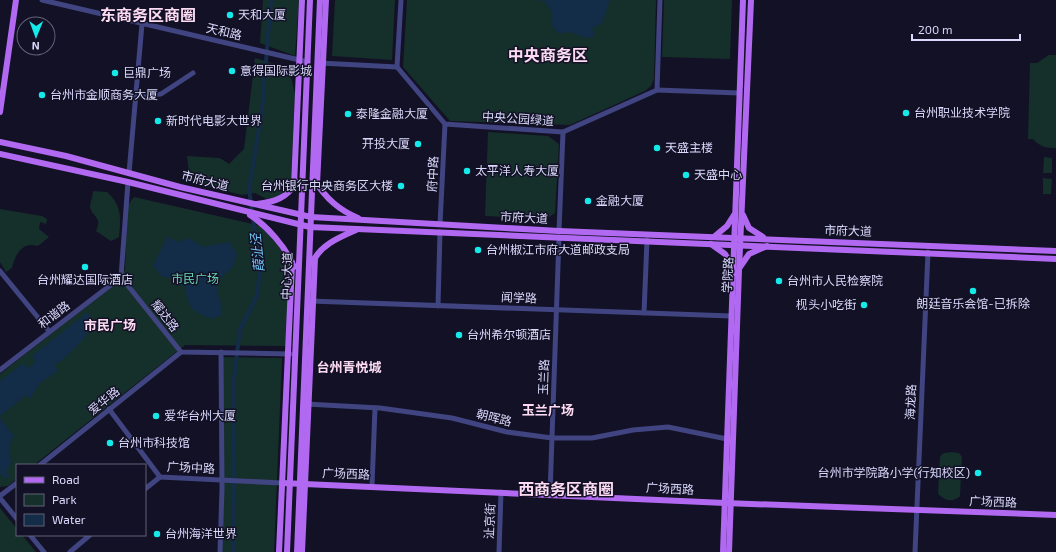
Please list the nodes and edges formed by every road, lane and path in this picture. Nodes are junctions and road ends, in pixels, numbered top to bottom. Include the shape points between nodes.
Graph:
1 (12, 0) edge
2 (16, 0) edge
3 (42, 0) edge
4 (302, 0) edge
5 (310, 0) edge
6 (320, 0) edge
7 (326, 0) edge
8 (401, 0) edge
9 (660, 0) edge
10 (742, 0) edge
11 (751, 0) edge
12 (142, 24) junction
13 (300, 60) junction
14 (308, 62) junction
15 (320, 63) junction
16 (397, 67) junction
17 (193, 73) dead end
18 (0, 88) edge
19 (658, 90) junction
20 (72, 93) dead end
21 (739, 93) junction
22 (134, 97) junction
23 (0, 112) edge
24 (445, 124) junction
25 (563, 132) junction
26 (0, 142) edge
27 (0, 154) edge
28 (303, 166) junction
29 (312, 171) junction
30 (129, 173) junction
31 (128, 182) junction
32 (317, 184) junction
33 (294, 185) junction
34 (254, 205) junction
35 (742, 209) junction
36 (300, 214) junction
37 (734, 214) junction
38 (311, 217) junction
39 (260, 218) junction
40 (361, 220) junction
41 (440, 224) junction
42 (300, 225) junction
43 (310, 227) junction
44 (357, 229) junction
45 (440, 232) junction
46 (559, 234) junction
47 (714, 236) junction
48 (766, 238) junction
49 (648, 240) junction
50 (733, 240) junction
51 (740, 241) junction
52 (709, 243) junction
53 (770, 245) junction
54 (1056, 250) edge
55 (928, 252) junction
56 (315, 258) junction
57 (1056, 260) edge
58 (292, 263) junction
59 (736, 268) junction
60 (0, 271) edge
61 (121, 276) junction
62 (299, 279) junction
63 (308, 279) junction
64 (310, 301) junction
65 (438, 306) junction
66 (556, 310) junction
67 (644, 313) junction
68 (731, 316) junction
69 (49, 331) junction
70 (181, 352) junction
71 (221, 352) junction
72 (288, 354) junction
73 (295, 354) junction
74 (0, 370) edge
75 (306, 404) junction
76 (376, 408) junction
77 (109, 409) junction
78 (552, 438) junction
79 (727, 439) junction
80 (41, 464) edge
81 (160, 477) junction
82 (224, 480) junction
83 (282, 483) junction
84 (290, 483) junction
85 (16, 484) edge
86 (303, 484) junction
87 (372, 486) junction
88 (146, 488) edge
89 (502, 492) junction
90 (550, 494) junction
91 (0, 497) edge
92 (728, 503) junction
93 (917, 510) junction
94 (1056, 515) edge
95 (16, 518) edge
96 (31, 536) edge
97 (89, 536) edge
98 (44, 552) edge
99 (70, 552) edge
100 (220, 552) edge
101 (280, 552) edge
102 (287, 552) edge
103 (297, 552) edge
104 (302, 552) edge
105 (499, 552) edge
106 (723, 552) edge
107 (729, 552) edge
108 (915, 552) edge

1 - 18 main road
2 - 23 main road
3 - 12 street, 天和路
4 - 13 main road
5 - 14 main road, 中心大道
6 - 15 main road, 中心大道
7 - 15 main road
8 - 16 street
9 - 19 street
10 - 21 main road, 学院路
11 - 35 main road, 学院路
12 - 13 street, 天和路
12 - 22 street
13 - 14 street, 天和路
13 - 33 main road
14 - 28 main road, 中心大道
15 - 16 street
15 - 29 main road, 中心大道
15 - 32 main road
16 - 24 street
17 - 22 street via 161,94
19 - 21 street
19 - 25 street, 中央公园绿道
20 - 22 street
21 - 37 main road, 学院路
22 - 30 street
24 - 25 street, 中央公园绿道
24 - 41 street, 府中路
25 - 46 street, 玉兰路
26 - 30 main road, 市府大道
27 - 31 main road, 市府大道
28 - 33 main road
28 - 36 main road, 中心大道
29 - 32 main road
29 - 38 main road, 中心大道
30 - 34 main road, 市府大道
31 - 39 main road, 市府大道 via 244,211
31 - 61 street
32 - 40 main road via 336,207
33 - 34 main road via 282,198
34 - 36 main road, 市府大道
35 - 48 main road via 749,228
35 - 51 main road, 学院路
36 - 38 main road, 市府大道
36 - 42 main road, 中心大道
37 - 47 main road via 727,226
37 - 50 main road, 学院路
38 - 40 main road, 市府大道
38 - 43 main road, 中心大道
39 - 42 main road, 市府大道
39 - 58 main road
40 - 41 main road, 市府大道
41 - 46 main road, 市府大道
42 - 43 main road, 市府大道
42 - 62 main road, 中心大道
43 - 44 main road, 市府大道
43 - 63 main road, 中心大道
44 - 45 main road, 市府大道
44 - 56 main road via 333,240
45 - 46 main road, 市府大道
45 - 65 street
46 - 47 main road, 市府大道
46 - 49 main road, 市府大道
46 - 66 street, 玉兰路
47 - 50 main road, 市府大道
48 - 51 main road, 市府大道
48 - 54 main road, 市府大道
49 - 52 main road, 市府大道
49 - 67 street
50 - 51 main road, 市府大道
50 - 52 main road, 市府大道
50 - 59 main road, 学院路
51 - 53 main road, 市府大道
51 - 59 main road, 学院路
52 - 59 main road via 717,246
53 - 55 main road, 市府大道
53 - 59 main road via 749,254
55 - 57 main road, 市府大道
55 - 93 street, 海龙路
56 - 63 main road
56 - 64 main road
58 - 62 main road
58 - 72 main road
59 - 68 main road, 学院路
59 - 92 main road, 学院路
60 - 69 street
61 - 69 street, 和谐路
61 - 70 street, 耀达路
62 - 73 main road, 中心大道
63 - 64 main road, 中心大道
64 - 65 street, 闻学路
64 - 75 main road
65 - 66 street, 闻学路
66 - 67 street, 闻学路
66 - 78 street, 玉兰路
67 - 68 street, 闻学路
68 - 79 main road, 学院路
69 - 74 street, 和谐路
70 - 71 street
70 - 77 street, 爱华路
71 - 72 street
71 - 82 street
72 - 73 street
72 - 83 main road
73 - 84 main road, 中心大道
75 - 76 street, 朝晖路
75 - 86 main road
76 - 78 street, 朝晖路 via 452,418 507,432
76 - 87 street
77 - 80 street, 爱华路
77 - 81 street, 广场中路
78 - 79 street, 朝晖路 via 592,438 633,430 668,427
78 - 90 street, 玉兰路
79 - 92 main road, 学院路
81 - 82 street, 广场中路
81 - 88 street
82 - 83 street, 广场中路
82 - 100 street
83 - 84 main road, 广场西路
83 - 101 main road
84 - 86 main road, 广场西路
84 - 102 main road, 中心大道
85 - 91 street
86 - 87 main road, 广场西路
86 - 103 main road
86 - 104 main road
87 - 89 main road, 广场西路
89 - 90 main road, 广场西路
89 - 105 street, 沚京街
90 - 92 main road, 广场西路
91 - 95 street
92 - 93 main road, 广场西路
92 - 106 main road, 学院路
92 - 107 main road, 学院路
93 - 94 main road, 广场西路
93 - 108 street, 海龙路
96 - 98 street
97 - 99 street

